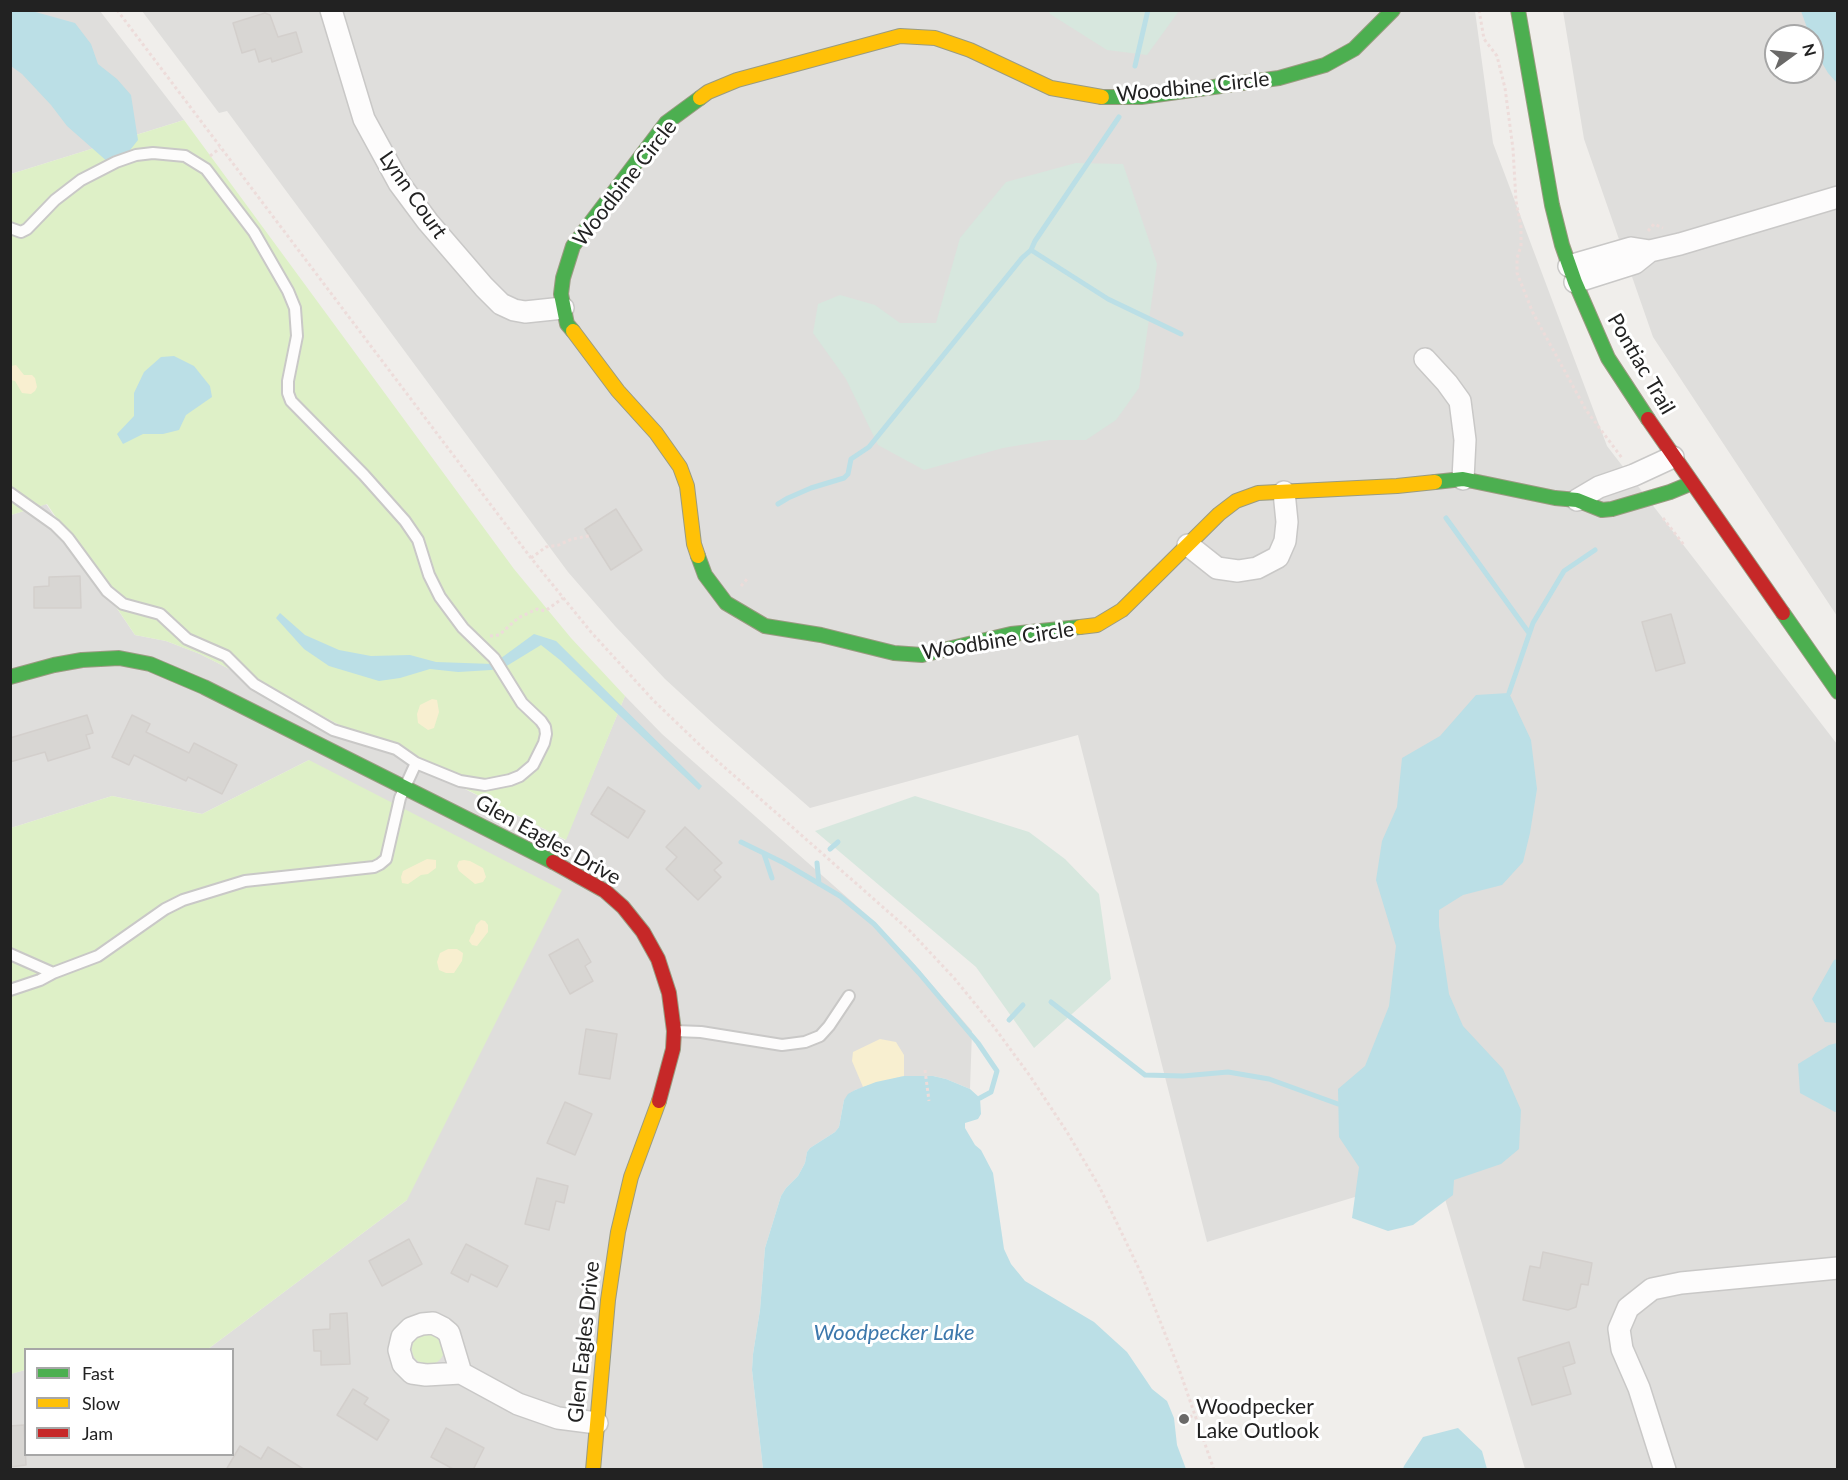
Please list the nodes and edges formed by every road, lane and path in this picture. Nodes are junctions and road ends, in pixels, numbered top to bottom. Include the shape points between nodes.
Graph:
1 (117, 10) edge
2 (331, 10) edge
3 (1393, 10) edge
4 (1518, 10) edge
5 (1838, 197) edge
6 (10, 228) edge
7 (1572, 274) junction
8 (563, 308) junction
9 (1425, 358) dead end
10 (1673, 457) junction
11 (1463, 479) junction
12 (1692, 483) junction
13 (1284, 492) junction
14 (10, 493) edge
15 (1577, 500) junction
16 (590, 536) dead end
17 (1188, 544) junction
18 (531, 558) junction
19 (563, 598) junction
20 (463, 628) junction
21 (10, 677) edge
22 (1838, 692) edge
23 (416, 763) junction
24 (405, 787) junction
25 (10, 954) edge
26 (53, 973) junction
27 (10, 990) edge
28 (849, 996) dead end
29 (674, 1031) junction
30 (925, 1070) dead end
31 (929, 1101) dead end
32 (1838, 1268) edge
33 (461, 1373) dead end
34 (1195, 1415) junction
35 (1184, 1419) dead end
36 (597, 1423) junction
37 (593, 1470) edge
38 (1214, 1470) edge
39 (1665, 1470) edge

1 - 18 path
2 - 8 street, Lynn Court via 364,119 399,183 428,222 501,304 525,312
3 - 8 street, Woodbine Circle via 1354,49 1325,65 1279,78 1141,97 1099,97 1051,87 935,38 900,36 737,80 708,92 666,123 573,246 562,278
4 - 7 street, Pontiac Trail via 1552,205
5 - 7 street via 1650,251 1635,263
6 - 20 lane via 21,232 27,229 81,180 116,162 153,153 185,156 206,169 254,232 295,308 297,336 288,381 291,401 405,521 418,540 440,597
7 - 10 street, Pontiac Trail via 1608,358
8 - 17 street, Woodbine Circle via 567,324 583,346 680,467 687,486 694,544 705,575 726,603 765,626 894,653 922,655 1011,634 1097,626 1122,610
9 - 11 street via 1460,401 1465,440
10 - 12 street, Pontiac Trail
10 - 15 street
11 - 13 street, Woodbine Circle
11 - 15 street, Woodbine Circle
12 - 15 street, Woodbine Circle via 1612,509 1602,510
12 - 22 street, Pontiac Trail
13 - 17 street, Woodbine Circle via 1258,493 1236,501
13 - 17 street via 1285,541 1278,556 1257,568 1216,568
14 - 23 lane via 55,525 107,591 123,604 160,614 187,639 226,656 254,684 333,730 396,749
16 - 18 path via 551,546
18 - 19 path
19 - 20 path via 545,611 537,609 518,618 499,635 488,636
19 - 34 path via 621,666 696,742 910,931 994,1027 1067,1132 1099,1186 1141,1273
20 - 23 lane via 494,658 522,703 541,720 546,734 544,743 533,765 520,776 485,784 460,781
21 - 24 street, Glen Eagles Drive via 82,660 119,658 150,664
23 - 24 lane
24 - 26 lane via 386,859 375,867 245,881 183,900 98,956
24 - 29 street, Glen Eagles Drive via 535,852 605,891 623,907 658,959 669,993
25 - 26 lane
26 - 27 lane
28 - 29 lane via 820,1036 805,1042 782,1045
29 - 36 street, Glen Eagles Drive via 670,1066 631,1177 618,1232
30 - 31 path
32 - 39 street via 1681,1282 1652,1289 1628,1308 1619,1329 1622,1349
33 - 36 street via 518,1404 558,1418
34 - 35 path
34 - 38 path
36 - 37 street, Glen Eagles Drive

